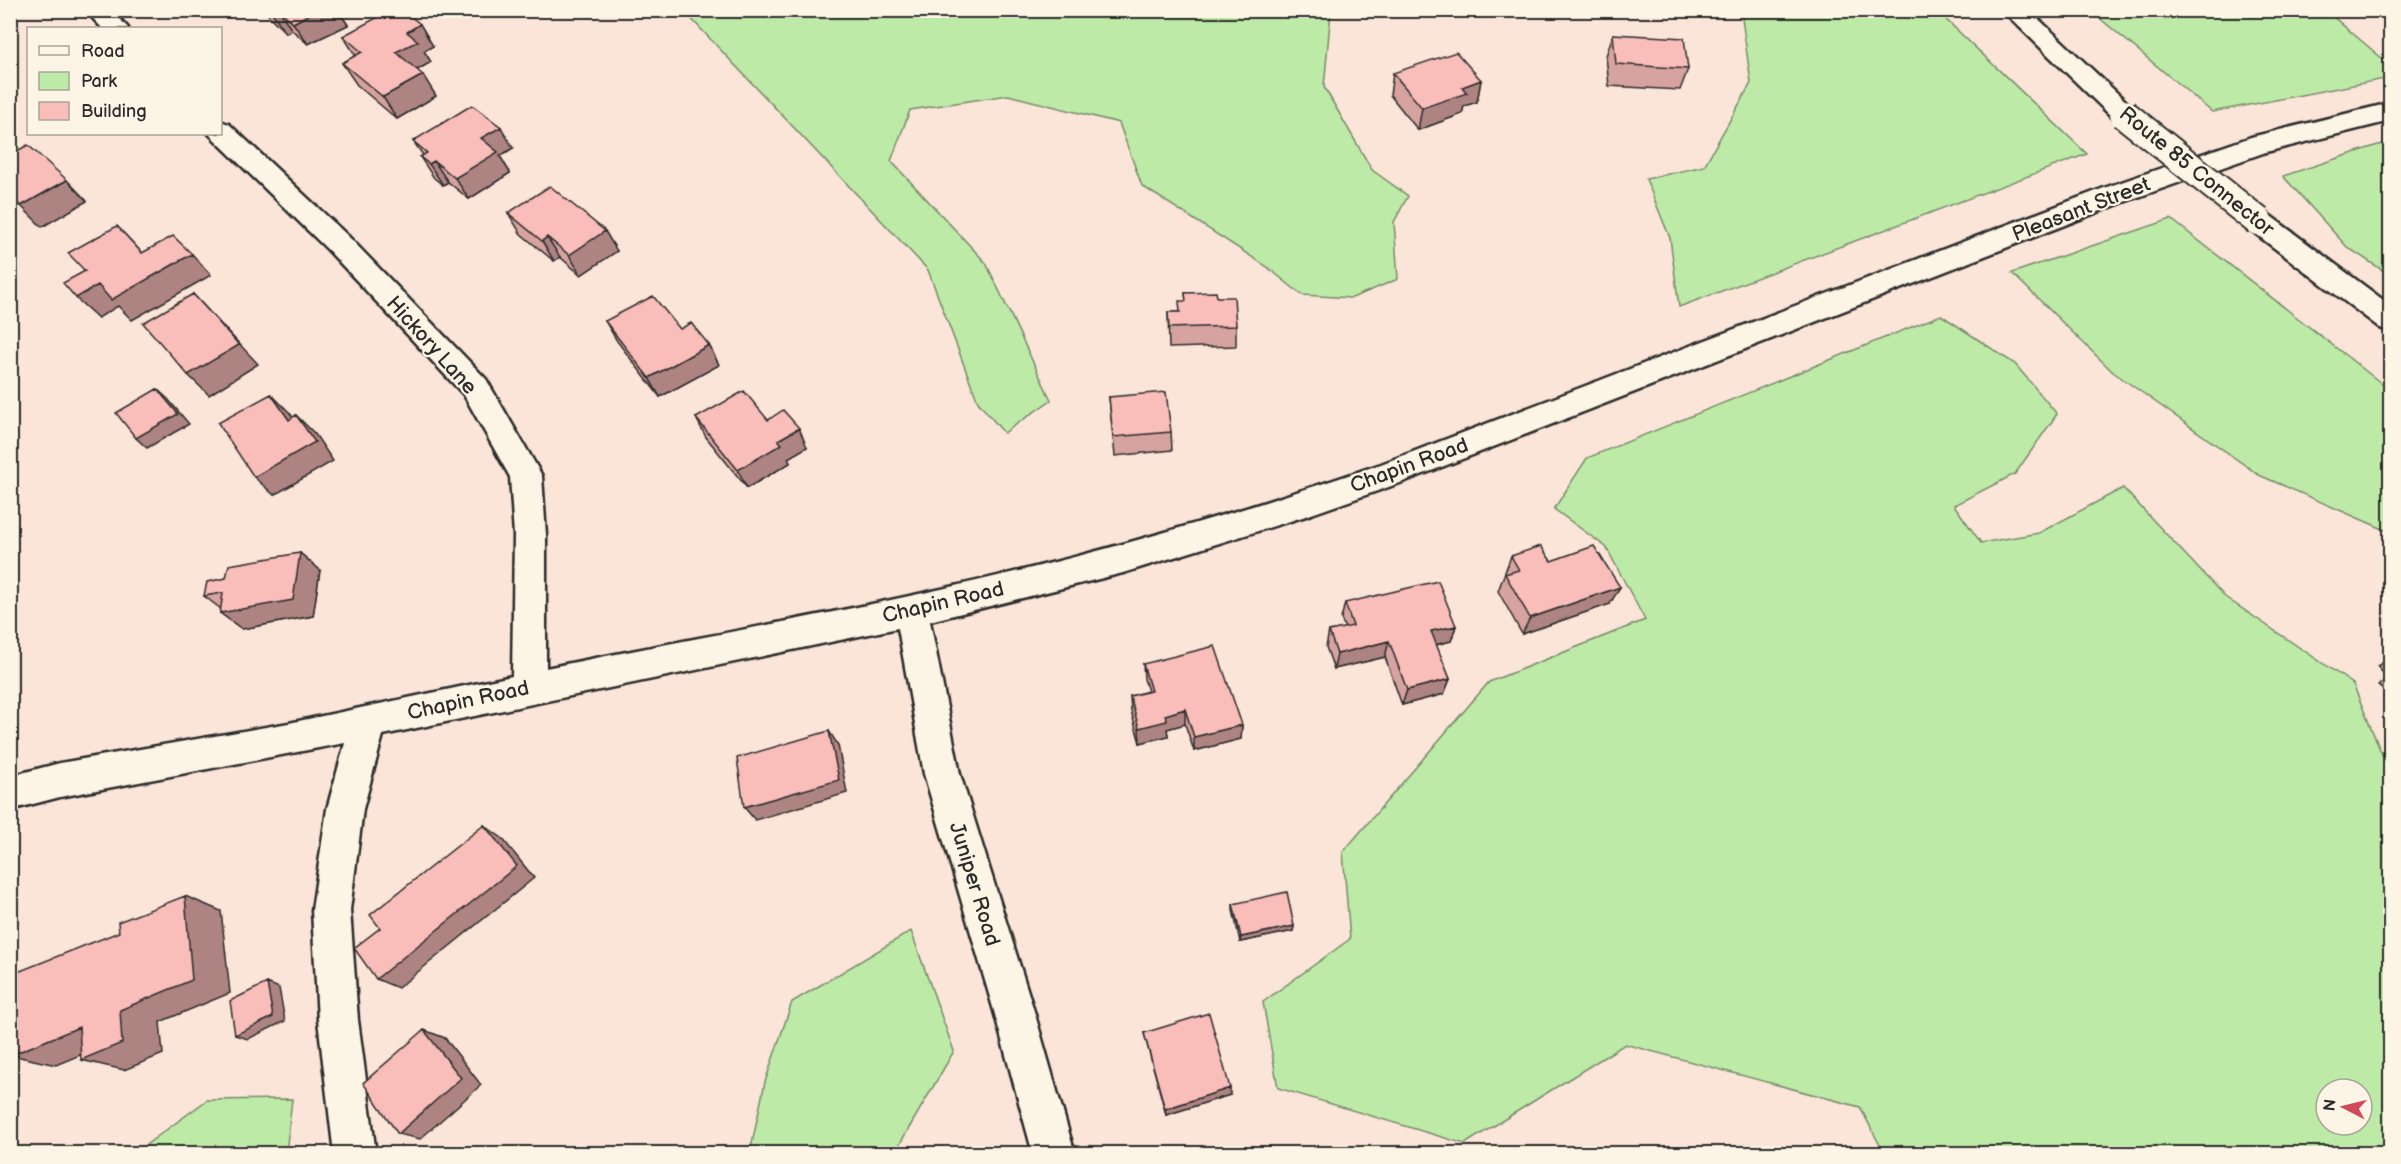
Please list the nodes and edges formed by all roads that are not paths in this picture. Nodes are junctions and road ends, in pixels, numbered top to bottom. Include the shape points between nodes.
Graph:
1 (97, 10) edge
2 (2014, 10) edge
3 (115, 27) edge
4 (2391, 112) edge
5 (222, 132) edge
6 (1845, 299) joint
7 (2391, 320) edge
8 (911, 610) junction
9 (529, 687) junction
10 (369, 722) junction
11 (10, 793) edge
12 (355, 1154) edge
13 (1054, 1154) edge

1 - 3 street
2 - 7 street, Route 85 Connector, bridge via 2124,114
4 - 6 street, Pleasant Street via 2260,144 2114,195
5 - 9 street, Hickory Lane via 338,243 475,387 526,476 530,535
6 - 8 street, Chapin Road via 1306,503 1123,559
8 - 9 street, Chapin Road
8 - 13 street, Juniper Road via 942,774
9 - 10 street, Chapin Road
10 - 11 street, Chapin Road via 60,780
10 - 12 street via 345,809 331,910 338,1020

